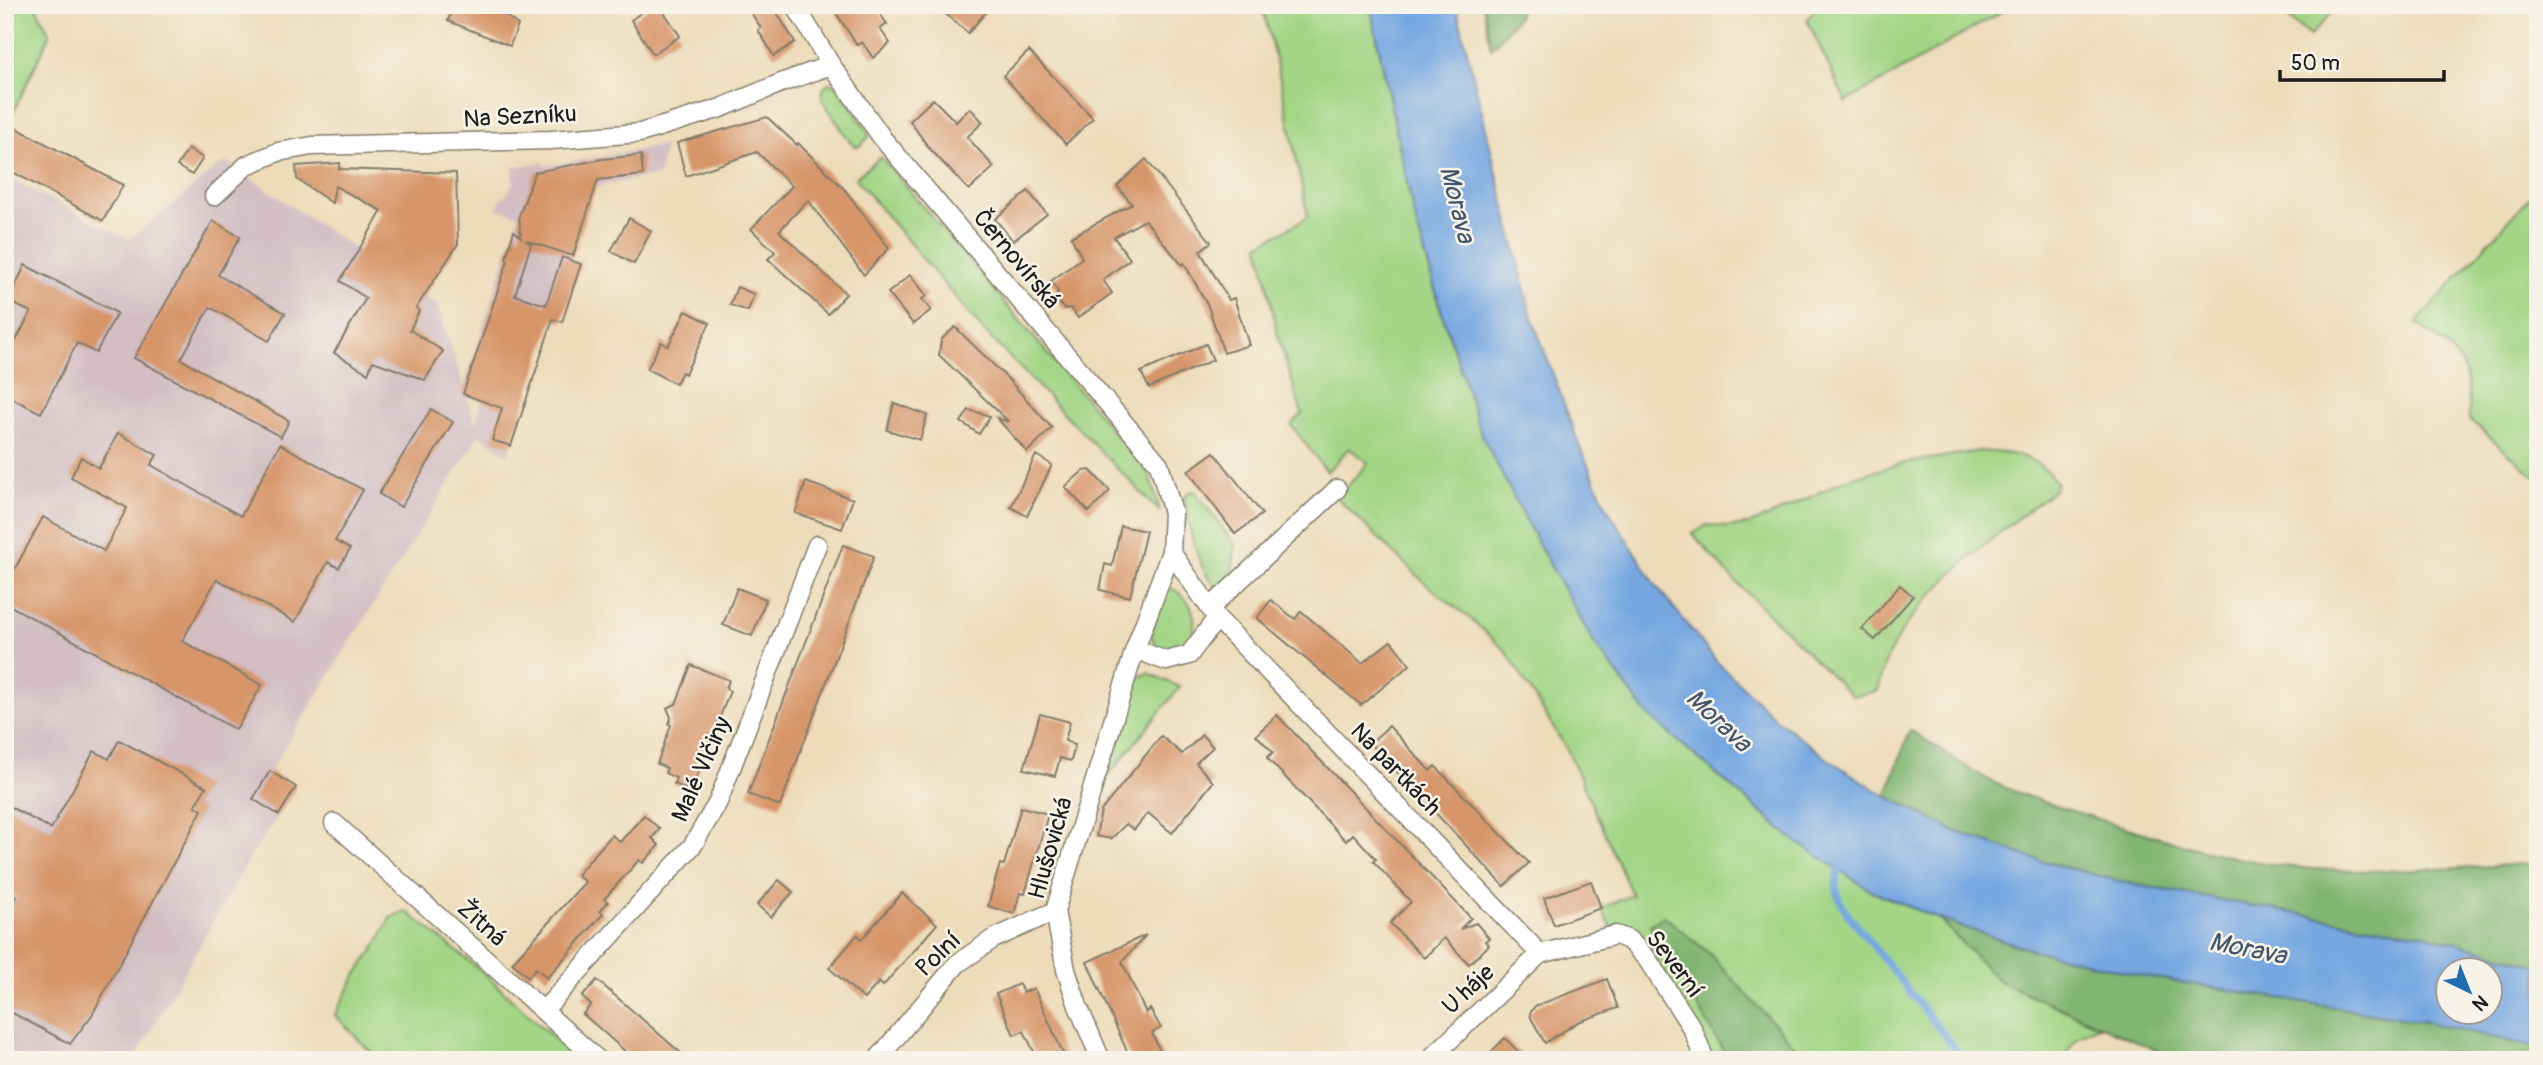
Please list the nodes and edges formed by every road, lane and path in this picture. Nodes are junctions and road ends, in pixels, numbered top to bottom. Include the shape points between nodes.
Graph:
1 (795, 5) edge
2 (831, 65) junction
3 (214, 196) dead end
4 (1337, 489) dead end
5 (817, 544) dead end
6 (1171, 552) junction
7 (1213, 613) junction
8 (1135, 649) junction
9 (334, 823) dead end
10 (1055, 911) junction
11 (1540, 954) junction
12 (544, 1010) junction
13 (598, 1060) edge
14 (877, 1060) edge
15 (1101, 1060) edge
16 (1429, 1060) edge
17 (1705, 1060) edge

1 - 2 street, Černovírská
2 - 3 street, Na Sezníku via 721,108 640,133 312,146 278,152 247,165
2 - 6 street, Černovírská via 883,139 1159,464 1173,513
4 - 7 street
5 - 12 street, Malé Vlčiny via 718,802 693,845
6 - 7 street, Na partkách
6 - 8 street, Hlušovická
7 - 8 street via 1189,655 1166,661
7 - 11 street, Na partkách
8 - 10 street, Hlušovická
9 - 12 street, Žitná
10 - 14 street, Polní via 993,939 964,958
10 - 15 street, Hlušovická via 1066,970
11 - 16 street, U háje
11 - 17 street, Severní via 1616,936 1629,940 1647,959 1692,1028
12 - 13 street, Žitná

